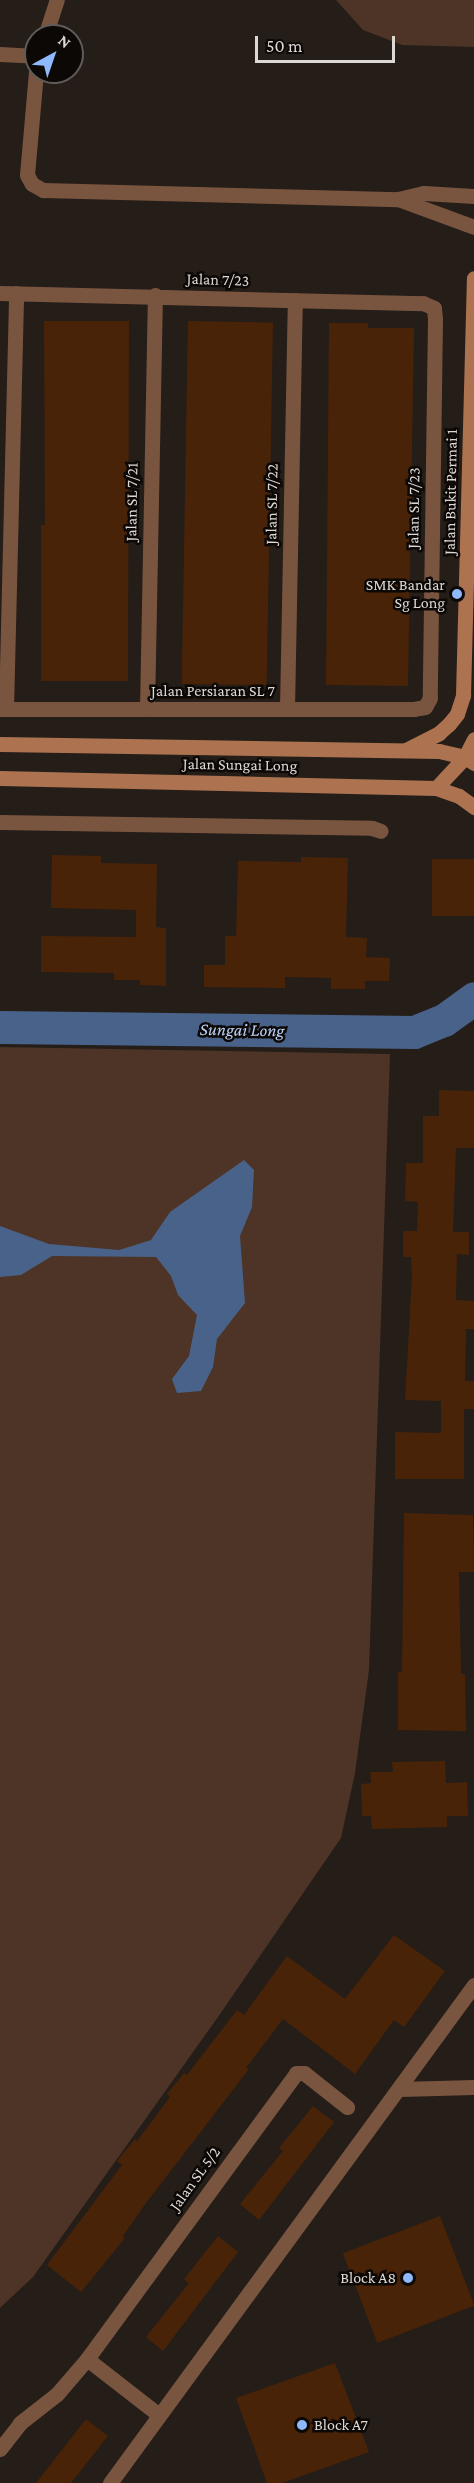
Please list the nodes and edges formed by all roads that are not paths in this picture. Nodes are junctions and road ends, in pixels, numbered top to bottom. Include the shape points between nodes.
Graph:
1 (57, 0) edge
2 (49, 24) edge
3 (0, 54) edge
4 (24, 55) edge
5 (35, 84) edge
6 (474, 196) edge
7 (398, 199) junction
8 (474, 227) edge
9 (474, 278) edge
10 (0, 293) edge
11 (16, 293) junction
12 (155, 295) junction
13 (295, 300) junction
14 (434, 308) joint
15 (425, 707) joint
16 (3, 709) edge
17 (147, 709) junction
18 (287, 709) junction
19 (474, 739) edge
20 (0, 744) edge
21 (406, 750) junction
22 (470, 760) edge
23 (0, 778) edge
24 (436, 788) junction
25 (474, 807) edge
26 (0, 822) edge
27 (381, 831) dead end
28 (474, 1985) edge
29 (474, 2087) edge
30 (400, 2089) junction
31 (347, 2107) dead end
32 (87, 2359) junction
33 (159, 2415) junction
34 (0, 2449) edge
35 (110, 2483) edge

1 - 2 street
3 - 4 street
5 - 7 street via 27,175 32,184 43,190
6 - 7 street via 424,193
7 - 8 street
9 - 21 street, Jalan Bukit Permai 1 via 463,695 449,724
10 - 11 street, Jalan 7/23
11 - 12 street, Jalan 7/23
11 - 16 street
12 - 13 street, Jalan 7/23
12 - 17 street, Jalan SL 7/21
13 - 14 street, Jalan 7/23 via 423,303
13 - 18 street, Jalan SL 7/22
14 - 15 street, Jalan SL 7/23 via 430,698
15 - 18 street, Jalan Persiaran SL 7
16 - 17 street, Jalan Persiaran SL 7
17 - 18 street, Jalan Persiaran SL 7
19 - 22 street
20 - 21 street, Jalan Sungai Long
21 - 22 street, Jalan Sungai Long via 439,751
22 - 24 street
23 - 24 street, Jalan Sungai Long
24 - 25 street, Jalan Sungai Long via 459,796
26 - 27 street
28 - 30 street
29 - 30 street
30 - 33 street
31 - 32 street, Jalan SL 5/2 via 304,2073 296,2073
32 - 33 street
32 - 34 street via 57,2394 20,2423
33 - 35 street

